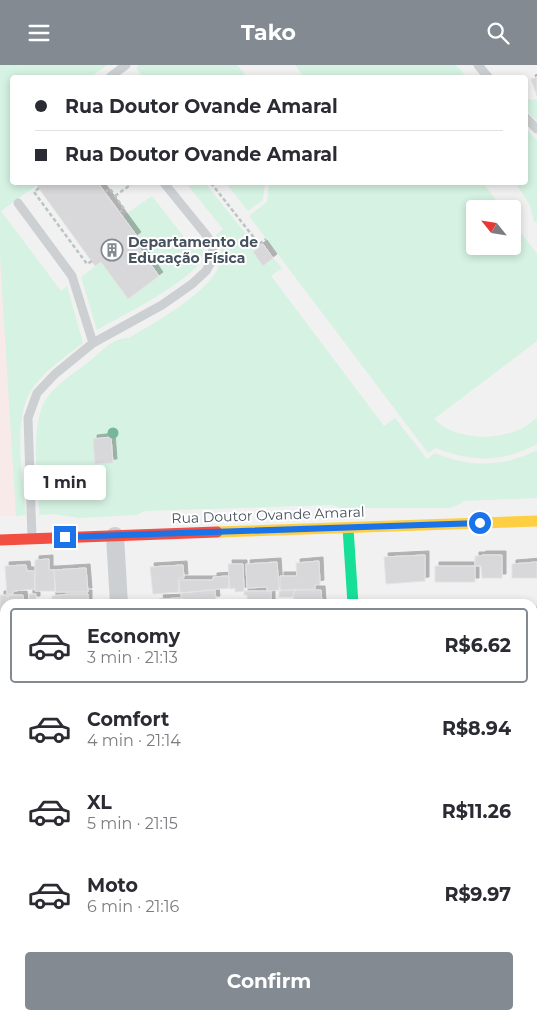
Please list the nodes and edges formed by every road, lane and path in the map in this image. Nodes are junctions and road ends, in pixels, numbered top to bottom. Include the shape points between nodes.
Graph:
1 (126, 65) edge
2 (478, 65) edge
3 (113, 75) edge
4 (486, 75) edge
5 (528, 120) edge
6 (537, 129) edge
7 (130, 185) edge
8 (166, 185) edge
9 (213, 185) edge
10 (39, 188) dead end
11 (105, 192) dead end
12 (115, 196) junction
13 (18, 203) dead end
14 (120, 212) dead end
15 (266, 239) dead end
16 (92, 261) dead end
17 (93, 343) junction
18 (537, 521) edge
19 (348, 528) junction
20 (115, 536) junction
21 (32, 538) junction
22 (0, 539) edge
23 (119, 599) edge
24 (353, 599) edge

1 - 3 lane
2 - 4 lane
5 - 6 lane
7 - 12 path
8 - 17 lane via 207,236 213,247 212,260 206,271 162,305
9 - 15 path via 260,244
10 - 16 path via 34,192 87,264
11 - 12 path via 110,189
12 - 14 path via 124,209
13 - 17 lane via 72,276
17 - 21 lane via 37,393 28,418
18 - 19 main road, Rua Doutor Ovande Amaral
19 - 20 main road, Rua Doutor Ovande Amaral
19 - 24 main road
20 - 21 main road, Rua Doutor Ovande Amaral
20 - 23 street
21 - 22 main road, Rua Doutor Ovande Amaral

